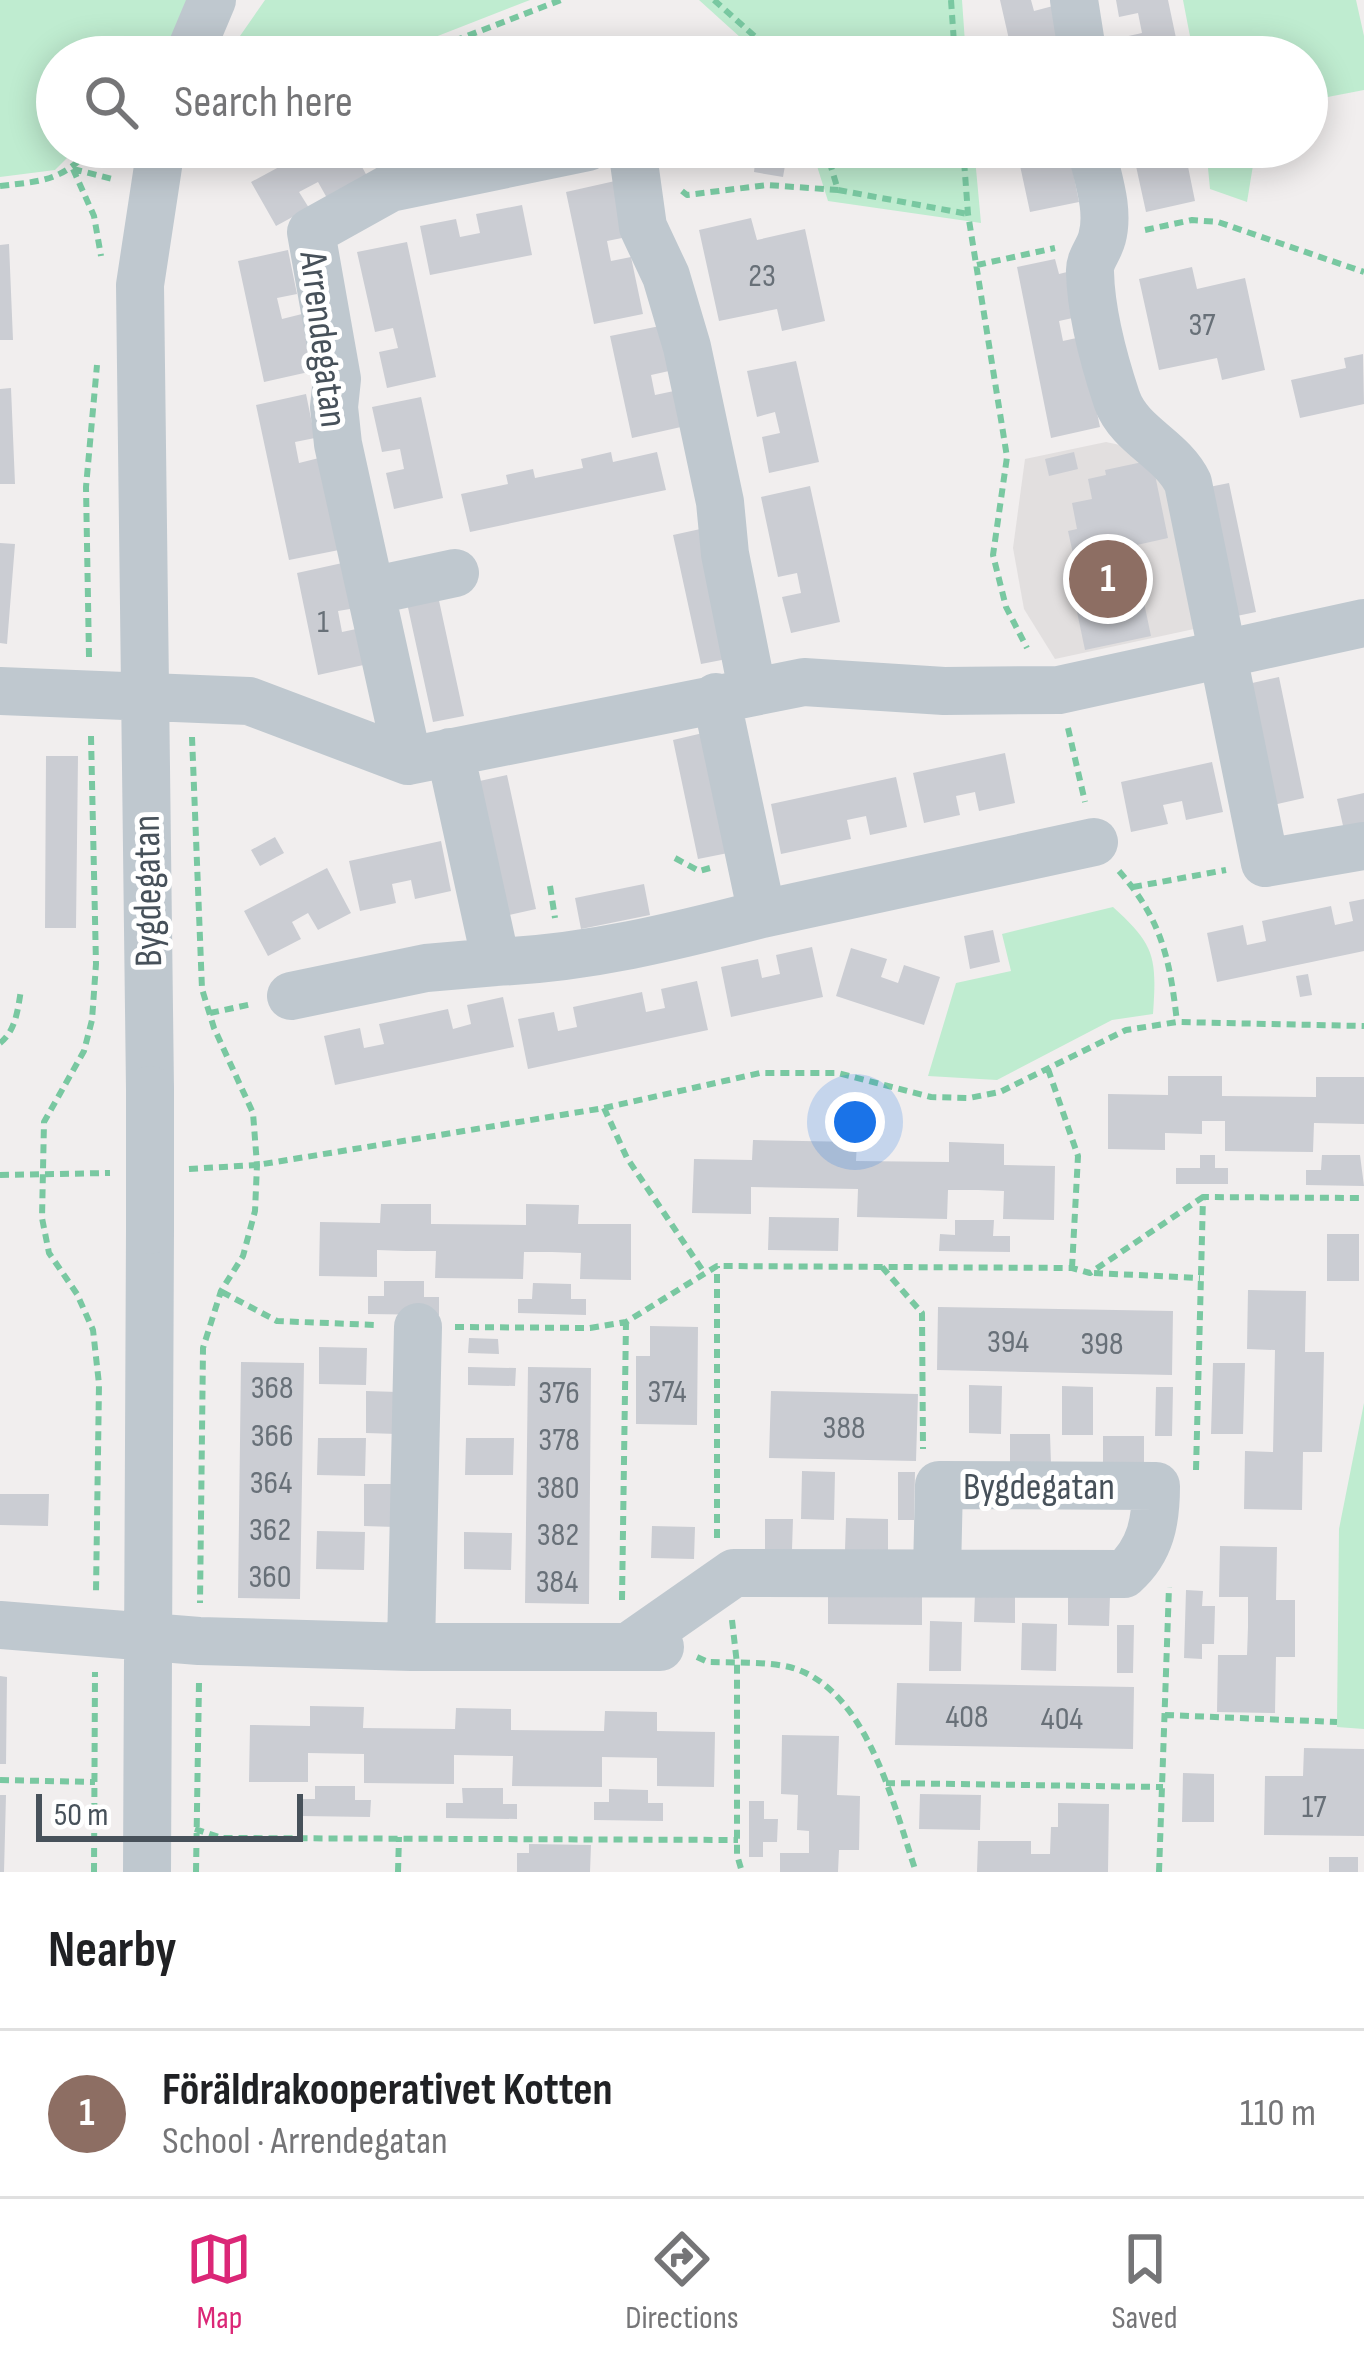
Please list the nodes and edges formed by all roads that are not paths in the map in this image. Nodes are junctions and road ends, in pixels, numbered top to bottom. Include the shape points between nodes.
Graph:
1 (212, 0) edge
2 (1074, 0) edge
3 (197, 36) edge
4 (1080, 36) edge
5 (146, 168) edge
6 (508, 168) edge
7 (622, 168) edge
8 (1095, 168) edge
9 (455, 573) dead end
10 (371, 591) junction
11 (1364, 623) edge
12 (1224, 654) junction
13 (0, 691) edge
14 (734, 693) junction
15 (166, 697) junction
16 (429, 756) junction
17 (1094, 842) road end
18 (1364, 846) edge
19 (762, 914) junction
20 (496, 962) junction
21 (291, 996) dead end
22 (418, 1327) road end
23 (938, 1572) junction
24 (0, 1625) edge
25 (146, 1636) junction
26 (411, 1647) junction
27 (147, 1872) edge

1 - 3 street
2 - 4 street
5 - 15 street, Bygdegatan via 141,273
6 - 10 street, Arrendegatan via 390,188 311,232 337,379 338,444
7 - 14 street via 687,347 720,502
8 - 12 street via 1105,213 1089,267 1119,404 1178,462 1188,483
9 - 10 street
10 - 16 street, Arrendegatan
11 - 12 street
12 - 14 street via 1059,690 804,682
12 - 18 street via 1265,863
13 - 15 street
14 - 16 street
14 - 19 street
15 - 16 street via 249,701
15 - 25 street, Bygdegatan, bridge via 150,1090
16 - 20 street, Arrendegatan
17 - 19 street
19 - 20 street via 632,947
20 - 21 street
22 - 26 street
23 - 23 street, Bygdegatan via 1124,1574 1156,1524 1156,1486 939,1485
23 - 26 street, Bygdegatan via 734,1573 641,1647
24 - 25 street
25 - 26 street
25 - 27 street, Bygdegatan

